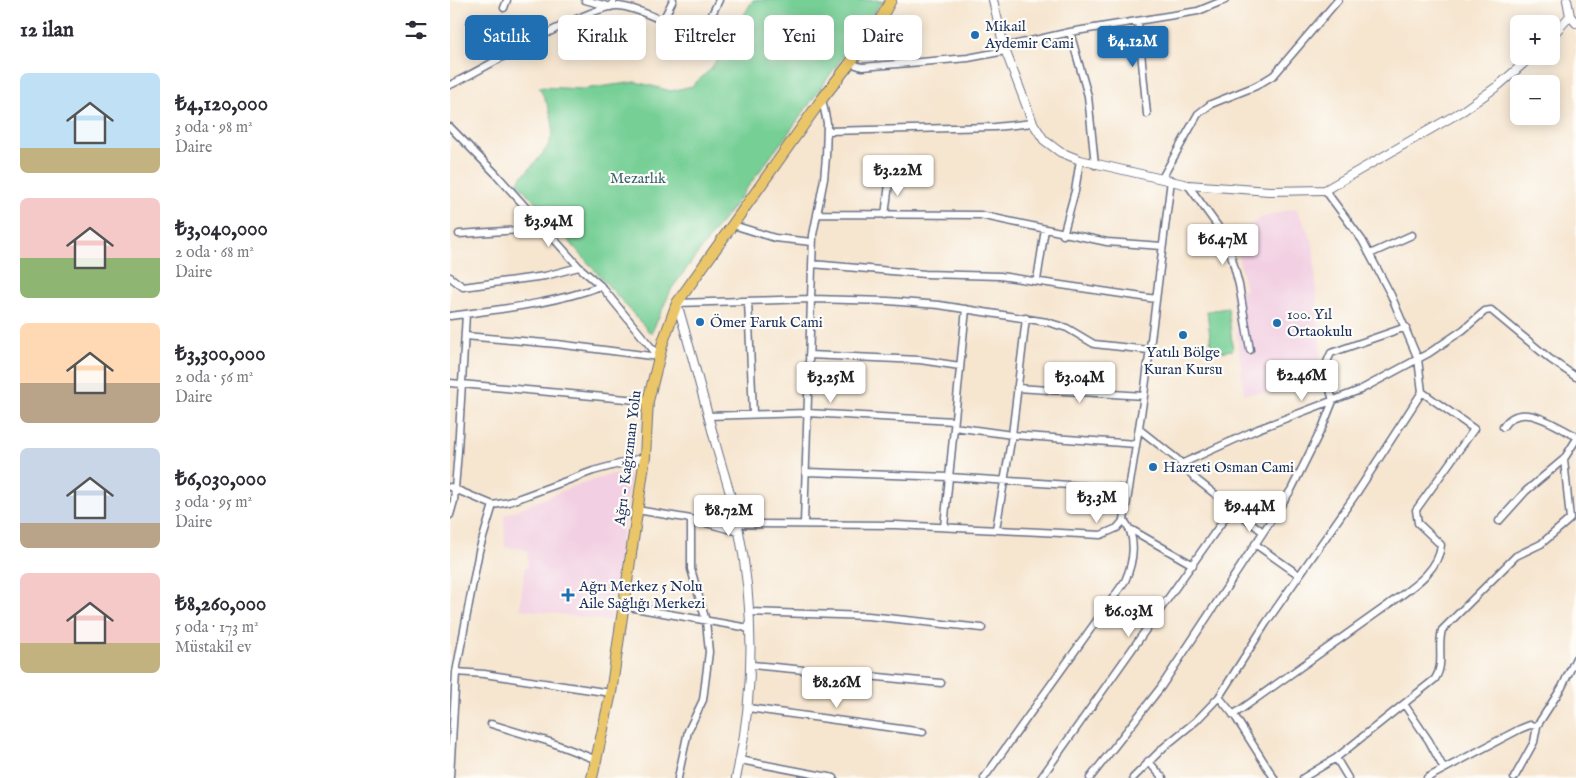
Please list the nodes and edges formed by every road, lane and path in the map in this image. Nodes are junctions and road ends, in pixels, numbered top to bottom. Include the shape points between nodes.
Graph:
1 (507, 0) edge
2 (585, 0) edge
3 (674, 0) edge
4 (719, 0) edge
5 (891, 0) edge
6 (993, 0) edge
7 (1225, 0) edge
8 (1338, 0) edge
9 (1567, 0) edge
10 (612, 3) edge
11 (504, 8) dead end
12 (666, 15) edge
13 (712, 15) edge
14 (1570, 16) junction
15 (656, 19) edge
16 (1138, 21) junction
17 (1576, 23) edge
18 (1560, 27) edge
19 (1070, 32) junction
20 (548, 34) edge
21 (1004, 49) junction
22 (497, 60) edge
23 (850, 63) junction
24 (1522, 65) edge
25 (450, 84) edge
26 (822, 99) junction
27 (1147, 114) dead end
28 (1033, 123) junction
29 (450, 127) edge
30 (827, 131) junction
31 (1080, 160) junction
32 (1096, 165) junction
33 (890, 176) dead end
34 (1162, 178) junction
35 (1171, 180) junction
36 (1188, 185) junction
37 (1325, 190) junction
38 (817, 214) junction
39 (885, 216) junction
40 (733, 225) junction
41 (1046, 230) junction
42 (459, 234) dead end
43 (551, 234) junction
44 (1064, 235) junction
45 (1412, 235) dead end
46 (812, 242) junction
47 (1162, 246) junction
48 (1370, 254) junction
49 (812, 264) junction
50 (580, 268) junction
51 (450, 277) edge
52 (1037, 280) junction
53 (601, 286) junction
54 (811, 299) junction
55 (1156, 299) junction
56 (748, 301) junction
57 (677, 303) junction
58 (966, 310) junction
59 (466, 314) junction
60 (450, 316) edge
61 (1026, 318) junction
62 (1406, 327) junction
63 (465, 336) junction
64 (1149, 350) junction
65 (1250, 350) dead end
66 (809, 354) junction
67 (659, 357) junction
68 (1418, 359) junction
69 (960, 366) junction
70 (1576, 377) edge
71 (450, 383) edge
72 (462, 384) junction
73 (1017, 388) junction
74 (1422, 392) junction
75 (1144, 396) junction
76 (648, 401) junction
77 (1333, 401) junction
78 (753, 413) junction
79 (807, 413) junction
80 (708, 416) junction
81 (954, 424) junction
82 (1504, 427) dead end
83 (1138, 429) junction
84 (1012, 435) junction
85 (1576, 438) edge
86 (1136, 444) junction
87 (645, 457) junction
88 (1564, 459) junction
89 (1181, 464) junction
90 (807, 472) junction
91 (949, 477) junction
92 (1005, 480) junction
93 (453, 488) edge
94 (1128, 489) junction
95 (493, 505) junction
96 (1232, 508) junction
97 (637, 510) junction
98 (450, 515) edge
99 (691, 519) junction
100 (1124, 520) junction
101 (1499, 521) dead end
102 (804, 524) junction
103 (944, 527) junction
104 (739, 528) junction
105 (996, 529) junction
106 (1132, 530) junction
107 (1263, 532) junction
108 (1256, 544) junction
109 (1193, 565) junction
110 (1299, 575) junction
111 (623, 606) junction
112 (750, 612) junction
113 (706, 621) junction
114 (982, 628) dead end
115 (750, 630) junction
116 (1576, 658) edge
117 (752, 665) junction
118 (456, 672) junction
119 (941, 683) dead end
120 (611, 693) junction
121 (452, 695) edge
122 (1219, 697) junction
123 (1404, 704) junction
124 (748, 708) junction
125 (1233, 715) junction
126 (491, 724) dead end
127 (1537, 726) junction
128 (923, 732) dead end
129 (1336, 758) junction
130 (596, 760) junction
131 (740, 760) junction
132 (1148, 761) junction
133 (1444, 769) junction
134 (450, 777) edge
135 (592, 778) edge
136 (678, 778) edge
137 (736, 778) edge
138 (834, 778) edge
139 (984, 778) edge
140 (1041, 778) edge
141 (1090, 778) edge
142 (1133, 778) edge
143 (1163, 778) edge
144 (1274, 778) edge
145 (1304, 778) edge
146 (1348, 778) edge
147 (1427, 778) edge
148 (1514, 778) edge

1 - 11 street
2 - 10 street
3 - 12 street
4 - 13 street
5 - 23 main road, Ağrı - Kağızman Yolu via 872,35
6 - 21 street
7 - 16 street via 1198,11
8 - 34 street via 1274,75 1211,104 1198,114
9 - 14 street
10 - 15 street
10 - 20 street
14 - 17 street
14 - 18 street
16 - 19 street
16 - 27 street
19 - 21 street
19 - 32 street via 1088,96
21 - 23 street via 968,58 862,67
21 - 28 street
22 - 25 street
23 - 26 main road, Ağrı - Kağızman Yolu
24 - 37 street via 1464,110
26 - 30 street
26 - 40 main road, Ağrı - Kağızman Yolu
28 - 30 street via 995,127
28 - 31 street via 1044,140 1060,152
29 - 43 street
30 - 38 street via 824,179
31 - 32 street
31 - 44 street
32 - 34 street
33 - 39 street
34 - 35 street
35 - 36 street
35 - 47 street
36 - 37 street via 1269,191
36 - 65 street via 1227,239
37 - 48 street
38 - 39 street
38 - 46 street
39 - 41 street via 980,215
40 - 46 street via 774,238
40 - 57 main road, Ağrı - Kağızman Yolu
41 - 44 street
41 - 52 street
42 - 43 street via 520,230
43 - 50 street
44 - 47 street
45 - 48 street
46 - 49 street
47 - 55 street
48 - 62 street
49 - 52 street
49 - 54 street
50 - 51 street via 463,288
50 - 53 street
52 - 55 street
53 - 59 street via 583,293 511,308
53 - 67 street
54 - 56 street
54 - 58 street via 888,301
54 - 66 street
55 - 64 street
56 - 57 street
56 - 78 street
57 - 67 main road, Ağrı - Kağızman Yolu
57 - 80 street
58 - 61 street
58 - 69 street
59 - 60 street
59 - 63 street
61 - 64 street via 1067,328 1094,344
61 - 73 street
62 - 68 street
62 - 77 street via 1331,353 1326,375
63 - 67 street
63 - 72 street
64 - 75 street
66 - 69 street via 920,360
66 - 79 street
67 - 76 main road, Ağrı - Kağızman Yolu
68 - 70 street via 1452,338 1485,310 1491,310
68 - 74 street
68 - 77 street
69 - 81 street
71 - 72 street
72 - 76 street
72 - 93 street
73 - 75 street
73 - 84 street
74 - 110 street
74 - 125 street via 1474,429 1416,510 1418,523 1441,545 1438,560 1388,606
75 - 83 street
76 - 87 main road, Ağrı - Kağızman Yolu
77 - 89 street via 1258,429
77 - 107 street via 1291,490
78 - 79 street
78 - 80 street
79 - 81 street
79 - 90 street
80 - 104 street
81 - 84 street
81 - 91 street
82 - 85 street via 1512,416 1527,414
83 - 86 street
83 - 89 street
84 - 86 street
84 - 92 street
85 - 88 street
86 - 94 street
87 - 95 street
87 - 97 main road, Ağrı - Kağızman Yolu
88 - 101 street via 1526,491
88 - 123 street via 1570,519 1541,544 1516,556 1442,630 1439,673
89 - 96 street
90 - 91 street
90 - 102 street
91 - 92 street
91 - 103 street
92 - 94 street
92 - 105 street
93 - 95 street
93 - 98 street
94 - 100 street
95 - 118 street via 479,552
96 - 107 street
96 - 109 street
97 - 99 street
97 - 111 main road, Ağrı - Kağızman Yolu
99 - 104 street
99 - 113 street via 691,569
100 - 105 street via 1117,528 1100,535
100 - 106 street
102 - 103 street
102 - 104 street
103 - 105 street
104 - 112 street
106 - 109 street
106 - 139 street via 1133,551 1125,580
107 - 108 street
108 - 110 street
108 - 141 street via 1161,687
109 - 140 street
110 - 122 street
111 - 113 street
111 - 120 main road, Ağrı - Kağızman Yolu
112 - 114 street via 868,616
112 - 115 street
113 - 115 street
113 - 136 street via 709,652 706,685 700,708 688,731
115 - 117 street
116 - 127 street
117 - 119 street
117 - 124 street
118 - 120 street
118 - 121 street
120 - 130 main road, Ağrı - Kağızman Yolu
121 - 134 street
122 - 125 street
122 - 132 street
123 - 129 street
123 - 133 street
124 - 128 street
124 - 131 street
125 - 144 street
126 - 130 street
127 - 133 street via 1520,729
127 - 148 street via 1534,742
129 - 145 street
129 - 146 street
130 - 135 main road, Ağrı - Kağızman Yolu
131 - 137 street
131 - 138 street
132 - 142 street
132 - 143 street
133 - 147 street

